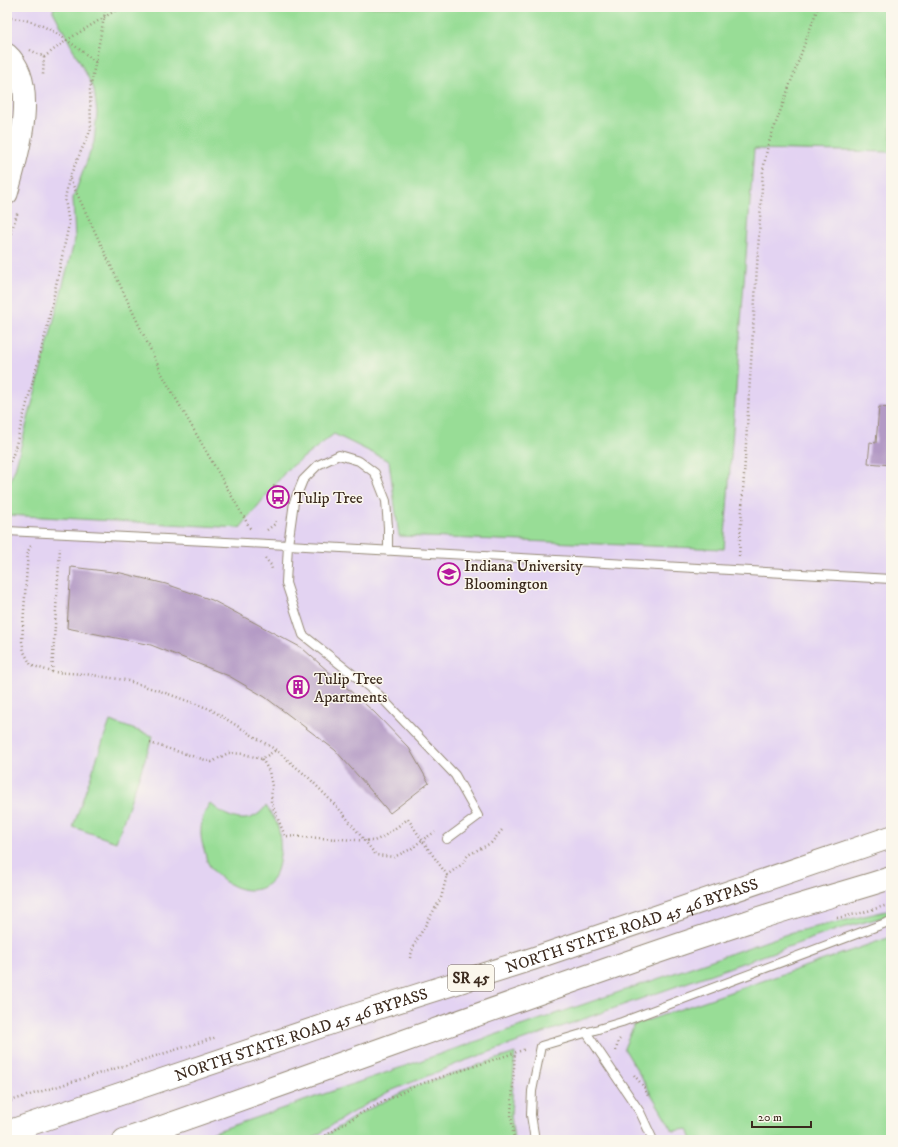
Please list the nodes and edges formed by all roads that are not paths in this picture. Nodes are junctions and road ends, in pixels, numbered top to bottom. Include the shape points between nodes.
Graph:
1 (7, 54) edge
2 (7, 194) edge
3 (7, 531) edge
4 (288, 545) junction
5 (388, 551) junction
6 (891, 579) edge
7 (891, 837) edge
8 (448, 839) dead end
9 (891, 878) edge
10 (891, 921) edge
11 (586, 1032) junction
12 (51, 1118) junction
13 (7, 1120) edge
14 (7, 1132) edge
15 (124, 1140) edge
16 (535, 1140) edge
17 (653, 1140) edge

1 - 2 street via 21,77 25,106 22,135
3 - 4 lane
4 - 5 lane
4 - 5 lane via 294,502 303,480 318,465 339,456 359,461 375,473 386,501
4 - 8 lane via 286,583 303,635 384,701 455,775 478,816
5 - 6 lane
7 - 12 highway, NORTH STATE ROAD 45 46 BYPASS / SR 45
9 - 15 highway, SR 45 via 791,908 567,983 277,1088
10 - 11 lane via 622,1022
11 - 16 lane via 540,1046 531,1115
11 - 17 lane via 640,1112
12 - 13 highway
12 - 14 highway, NORTH STATE ROAD 45 46 BYPASS / SR 45

